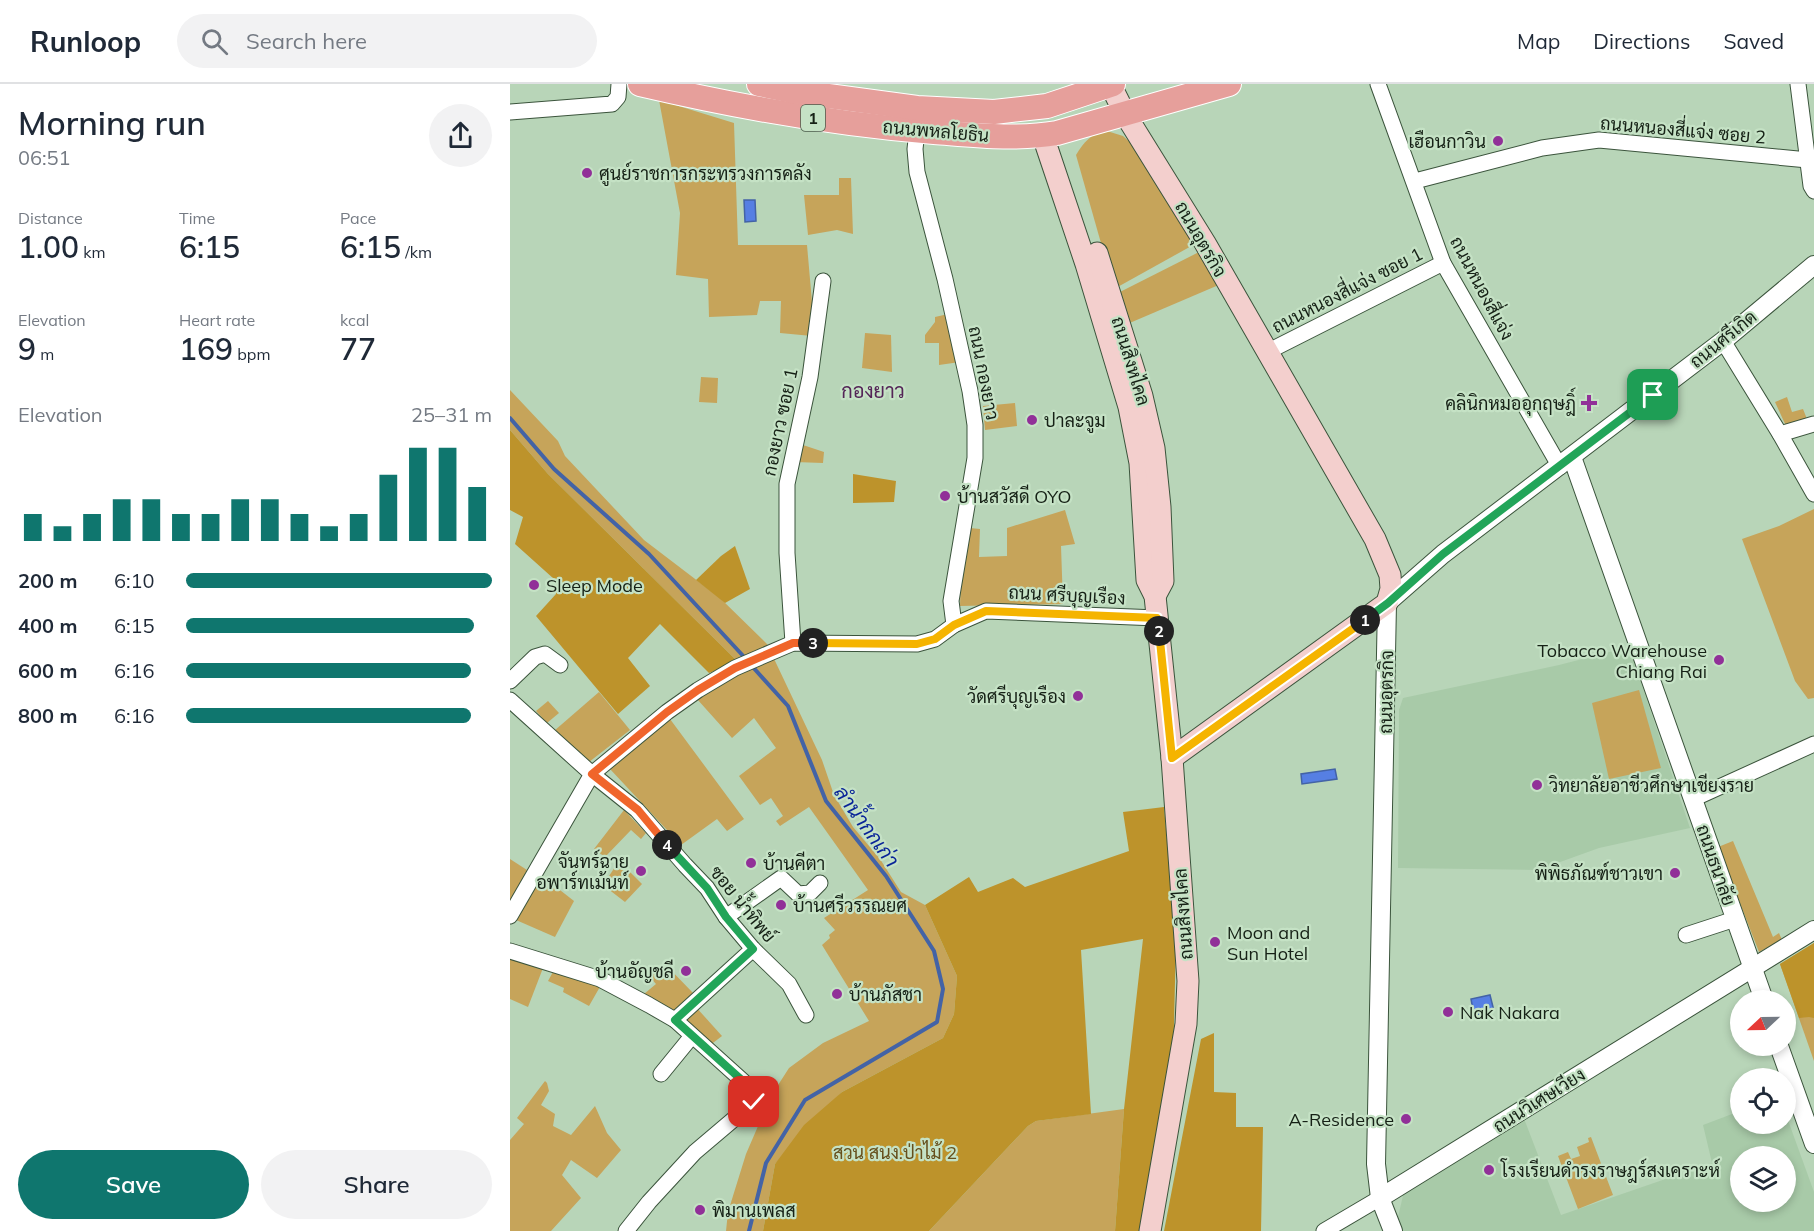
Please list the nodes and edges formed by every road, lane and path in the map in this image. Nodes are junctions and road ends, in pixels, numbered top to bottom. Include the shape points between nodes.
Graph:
1 (619, 84) edge
2 (640, 84) edge
3 (759, 84) edge
4 (1111, 84) edge
5 (1229, 84) edge
6 (1378, 84) edge
7 (1798, 84) edge
8 (1040, 107) junction
9 (510, 112) edge
10 (1125, 114) junction
11 (917, 130) junction
12 (1050, 134) junction
13 (1808, 160) junction
14 (1415, 181) junction
15 (1814, 191) edge
16 (1443, 263) junction
17 (1814, 265) edge
18 (823, 281) dead end
19 (1723, 341) junction
20 (1267, 352) junction
21 (1814, 424) edge
22 (1780, 434) junction
23 (1566, 462) junction
24 (1814, 494) edge
25 (1388, 603) junction
26 (1157, 618) junction
27 (954, 625) junction
28 (793, 643) junction
29 (560, 665) dead end
30 (510, 681) edge
31 (510, 700) edge
32 (1814, 744) edge
33 (1172, 758) junction
34 (592, 774) junction
35 (1693, 800) junction
36 (820, 883) dead end
37 (510, 916) edge
38 (726, 917) junction
39 (1735, 919) junction
40 (1814, 930) edge
41 (1686, 935) dead end
42 (753, 949) junction
43 (510, 951) edge
44 (1752, 968) junction
45 (1760, 990) edge
46 (806, 1015) dead end
47 (675, 1020) junction
48 (692, 1036) junction
49 (1783, 1056) edge
50 (661, 1074) dead end
51 (1814, 1144) edge
52 (1380, 1198) junction
53 (626, 1231) edge
54 (1150, 1231) edge
55 (1324, 1231) edge
56 (1394, 1231) edge

1 - 9 street via 618,97 612,104
2 - 11 main road, ถนนพหลโยธิน / 1 via 778,114
3 - 8 main road, ถนนพหลโยธิน / 1 via 917,108 994,112
4 - 8 main road, ถนนพหลโยธิน / 1
4 - 10 main road, ถนนอุตรกิจ
5 - 10 main road, ถนนพหลโยธิน / 1
6 - 14 street, ถนนหนองสี่แจ่ง
7 - 13 street
8 - 12 main road
10 - 12 main road, ถนนพหลโยธิน / 1
10 - 20 main road, ถนนอุตรกิจ
11 - 12 main road, ถนนพหลโยธิน / 1 via 989,136
11 - 27 street, ถนน กองยาว via 917,172 945,279 975,425 975,458 951,601
12 - 26 main road, ถนนสิงหไคล via 1139,385 1154,447 1163,581 1155,596
13 - 14 street, ถนนหนองสี่แจ่ง ซอย 2 via 1599,140 1542,147
13 - 15 street
14 - 16 street, ถนนหนองสี่แจ่ง
16 - 20 street, ถนนหนองสี่แจ่ง ซอย 1
16 - 23 street, ถนนหนองสี่แจ่ง
17 - 19 street, ถนนศรีเกิด
18 - 28 street, กองยาว ซอย 1 via 810,377 787,484
19 - 22 street
19 - 23 street, ถนนศรีเกิด
20 - 25 main road, ถนนอุตรกิจ via 1376,539 1390,574
21 - 22 street
22 - 24 street
23 - 25 street, ถนนศรีเกิด via 1443,554
23 - 35 street, ถนนธนาลัย
25 - 33 main road, ถนนศรีเกิด
25 - 52 street, ถนนอุตรกิจ via 1376,1164
26 - 27 street, ถนน ศรีบุญเรือง via 986,611
26 - 33 main road, ถนนสิงหไคล
27 - 28 street, ถนน ศรีบุญเรือง via 935,639 917,644
28 - 34 street, ถนน ศรีบุญเรือง via 735,668 698,690
29 - 30 street via 539,654
31 - 34 street
32 - 35 street
33 - 54 main road, ถนนสิงหไคล via 1188,981 1186,1024
34 - 37 street, ถนน ศรีบุญเรือง
34 - 38 street, ซอย น้ำทิพย์ via 638,810 707,888
35 - 39 street, ถนนธนาลัย
36 - 38 street via 810,893 798,894 781,878
38 - 42 street, ซอย น้ำทิพย์
39 - 41 street
39 - 44 street, ถนนธนาลัย
40 - 44 street, ถนนวิเศษเวียง
42 - 46 street, ซอย น้ำทิพย์ via 789,984
42 - 47 street
43 - 47 street via 600,979
44 - 45 street, ถนนธนาลัย
44 - 52 street, ถนนวิเศษเวียง
47 - 48 street
48 - 50 street
48 - 53 street via 757,1097 695,1152
49 - 51 street
52 - 55 street, ถนนวิเศษเวียง
52 - 56 street, ถนนอุตรกิจ

